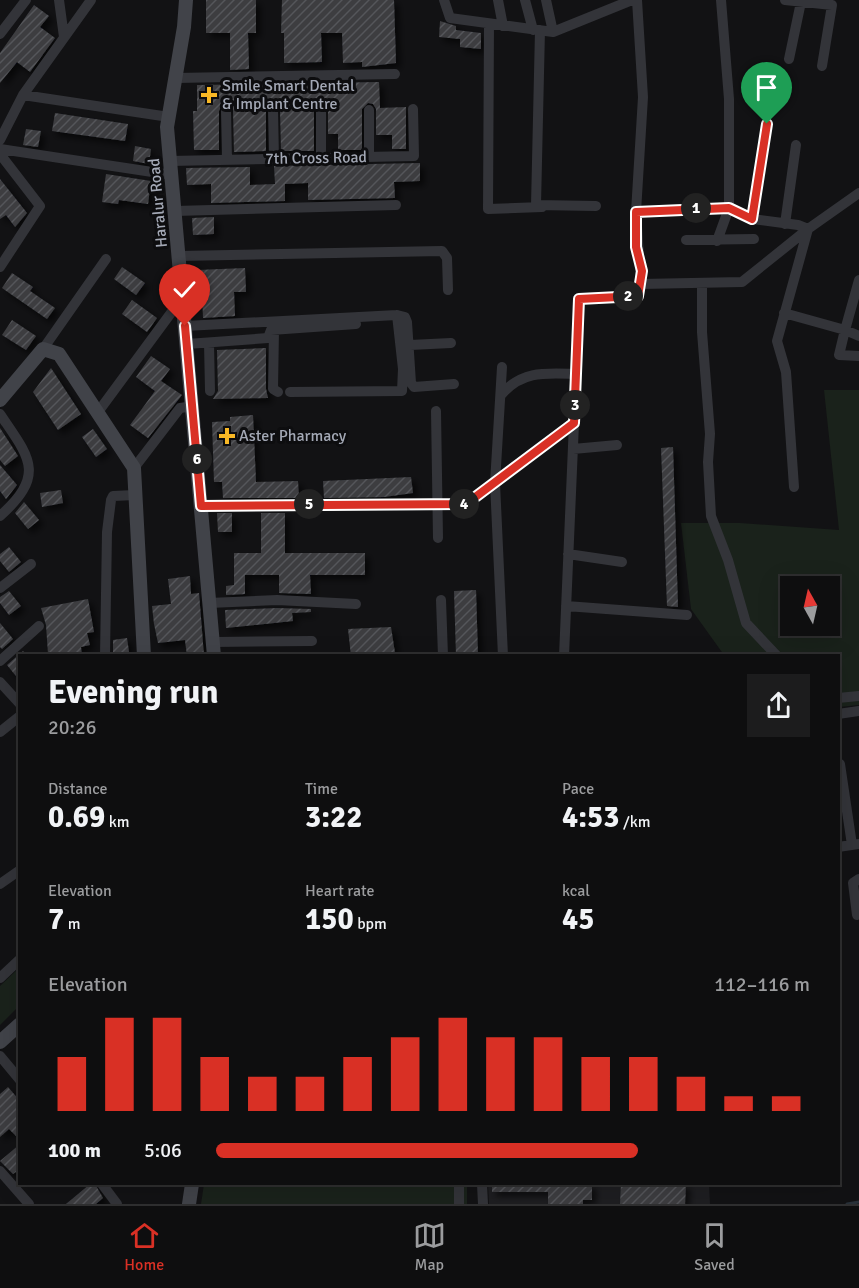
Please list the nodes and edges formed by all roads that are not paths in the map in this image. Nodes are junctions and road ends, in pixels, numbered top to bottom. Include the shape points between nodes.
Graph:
1 (26, 0) edge
2 (59, 0) edge
3 (91, 0) edge
4 (186, 0) edge
5 (444, 0) edge
6 (498, 0) edge
7 (525, 0) edge
8 (546, 0) edge
9 (632, 0) edge
10 (637, 0) edge
11 (722, 0) edge
12 (785, 0) edge
13 (801, 2) junction
14 (489, 24) junction
15 (503, 26) junction
16 (537, 30) junction
17 (553, 32) junction
18 (0, 34) edge
19 (64, 37) junction
20 (789, 58) dead end
21 (822, 66) dead end
22 (395, 74) dead end
23 (176, 78) junction
24 (23, 94) junction
25 (413, 109) dead end
26 (273, 110) dead end
27 (321, 110) dead end
28 (369, 110) dead end
29 (226, 111) dead end
30 (169, 117) junction
31 (767, 124) dead end
32 (0, 140) edge
33 (796, 145) dead end
34 (0, 149) edge
35 (0, 154) edge
36 (369, 157) junction
37 (321, 158) junction
38 (274, 159) junction
39 (227, 160) junction
40 (171, 168) junction
41 (859, 193) edge
42 (396, 205) dead end
43 (596, 206) dead end
44 (542, 207) junction
45 (729, 208) junction
46 (175, 211) junction
47 (636, 212) junction
48 (752, 219) junction
49 (784, 224) junction
50 (808, 229) junction
51 (754, 239) dead end
52 (686, 240) dead end
53 (717, 241) junction
54 (179, 256) junction
55 (106, 259) dead end
56 (2, 260) edge
57 (859, 280) edge
58 (702, 283) junction
59 (641, 284) junction
60 (448, 290) dead end
61 (182, 298) junction
62 (784, 313) junction
63 (397, 318) junction
64 (185, 326) junction
65 (274, 329) junction
66 (845, 330) junction
67 (859, 336) edge
68 (209, 343) junction
69 (187, 344) junction
70 (451, 344) dead end
71 (410, 345) junction
72 (43, 350) junction
73 (859, 356) edge
74 (502, 367) dead end
75 (210, 369) junction
76 (189, 371) junction
77 (576, 374) junction
78 (453, 384) dead end
79 (210, 391) dead end
80 (278, 392) dead end
81 (290, 392) dead end
82 (500, 395) junction
83 (0, 400) edge
84 (194, 406) junction
85 (436, 411) dead end
86 (98, 412) junction
87 (0, 414) edge
88 (574, 423) junction
89 (617, 445) dead end
90 (573, 449) junction
91 (134, 468) junction
92 (495, 483) junction
93 (794, 487) dead end
94 (135, 495) junction
95 (436, 502) junction
96 (201, 506) junction
97 (0, 516) edge
98 (438, 538) dead end
99 (568, 554) junction
100 (622, 562) dead end
101 (31, 564) dead end
102 (0, 588) edge
103 (441, 600) dead end
104 (209, 603) junction
105 (356, 604) dead end
106 (566, 606) junction
107 (687, 615) dead end
108 (39, 626) dead end
109 (312, 641) dead end
110 (213, 649) edge
111 (105, 654) edge
112 (144, 654) edge
113 (443, 654) edge
114 (503, 654) edge
115 (564, 654) edge
116 (775, 654) edge
117 (0, 661) edge
118 (0, 682) edge
119 (859, 696) edge
120 (840, 698) edge
121 (18, 702) edge
122 (859, 711) edge
123 (840, 714) edge
124 (18, 718) edge
125 (0, 732) edge
126 (840, 764) edge
127 (856, 844) edge
128 (840, 847) edge
129 (18, 871) edge
130 (859, 879) edge
131 (0, 884) edge
132 (857, 915) dead end
133 (18, 960) edge
134 (0, 978) edge
135 (18, 1026) edge
136 (0, 1042) edge
137 (0, 1056) edge
138 (18, 1078) edge
139 (0, 1171) edge
140 (102, 1185) edge
141 (192, 1185) edge
142 (459, 1185) edge
143 (482, 1185) edge
144 (111, 1202) edge
145 (29, 1204) edge
146 (189, 1204) edge
147 (459, 1204) edge
148 (483, 1204) edge

1 - 18 street
2 - 19 street
3 - 19 street
4 - 23 street, Haralur Road
5 - 14 street via 450,18
6 - 15 street
7 - 16 street
8 - 17 street
9 - 17 street
10 - 47 street via 643,97
11 - 45 street via 729,99
12 - 13 street
13 - 20 street
13 - 21 street via 832,4
14 - 15 street
14 - 44 street via 488,209
15 - 16 street
16 - 17 street
16 - 44 street via 534,197 536,205
19 - 24 street
22 - 23 street
23 - 30 street, Haralur Road
24 - 30 street
24 - 32 street
25 - 36 street, 7th Cross Road via 414,156
26 - 38 street
27 - 37 street
28 - 36 street
29 - 39 street
30 - 40 street, Haralur Road
31 - 48 street
33 - 49 street
34 - 40 street, 7th Cross Road
35 - 56 street via 40,206
36 - 37 street, 7th Cross Road
37 - 38 street, 7th Cross Road
38 - 39 street, 7th Cross Road
39 - 40 street, 7th Cross Road
40 - 46 street, Haralur Road
41 - 50 street
42 - 46 street
43 - 44 street
45 - 47 street
45 - 48 street
45 - 53 street
46 - 54 street, Haralur Road
47 - 59 street
48 - 49 street
49 - 50 street
50 - 58 street via 742,282
50 - 62 street
51 - 53 street
52 - 53 street
54 - 60 street via 442,251 447,258
54 - 61 street, Haralur Road
55 - 72 street
57 - 66 street
58 - 59 street
58 - 116 street via 711,516 746,623
59 - 77 street via 638,296 579,299
61 - 64 street, Haralur Road
61 - 86 street
62 - 66 street
62 - 93 street via 777,341 786,372
63 - 64 street
63 - 65 street
63 - 71 street via 405,317
63 - 81 street via 402,391
64 - 69 street, Haralur Road
65 - 68 street via 268,338
65 - 80 street via 273,389
66 - 67 street
66 - 73 street via 839,356
68 - 69 street
68 - 75 street
69 - 76 street, Haralur Road
70 - 71 street
71 - 78 street via 414,387
72 - 83 street
72 - 86 street via 59,354
74 - 82 street
75 - 76 street
75 - 79 street
76 - 84 street, Haralur Road
77 - 82 street via 526,375
77 - 88 street
82 - 92 street
84 - 91 street via 180,408
84 - 96 street, Haralur Road
85 - 95 street
86 - 91 street
87 - 97 street via 23,445 29,480
88 - 90 street
88 - 92 street
89 - 90 street
90 - 99 street
91 - 94 street
92 - 95 street via 466,504
92 - 114 street
94 - 111 street via 117,495 111,500
94 - 112 street
95 - 96 street
95 - 98 street
96 - 104 street, Haralur Road
99 - 100 street
99 - 106 street
101 - 102 street
103 - 113 street
104 - 105 street via 277,600
104 - 110 street, Haralur Road
106 - 107 street
106 - 115 street
108 - 117 street
109 - 110 street
118 - 121 street
119 - 120 street
122 - 123 street
124 - 125 street
126 - 127 street
127 - 128 street
129 - 131 street
130 - 132 street via 853,883
133 - 134 street
135 - 136 street
137 - 138 street
139 - 145 street
140 - 144 street
141 - 146 street
142 - 147 street
143 - 148 street

